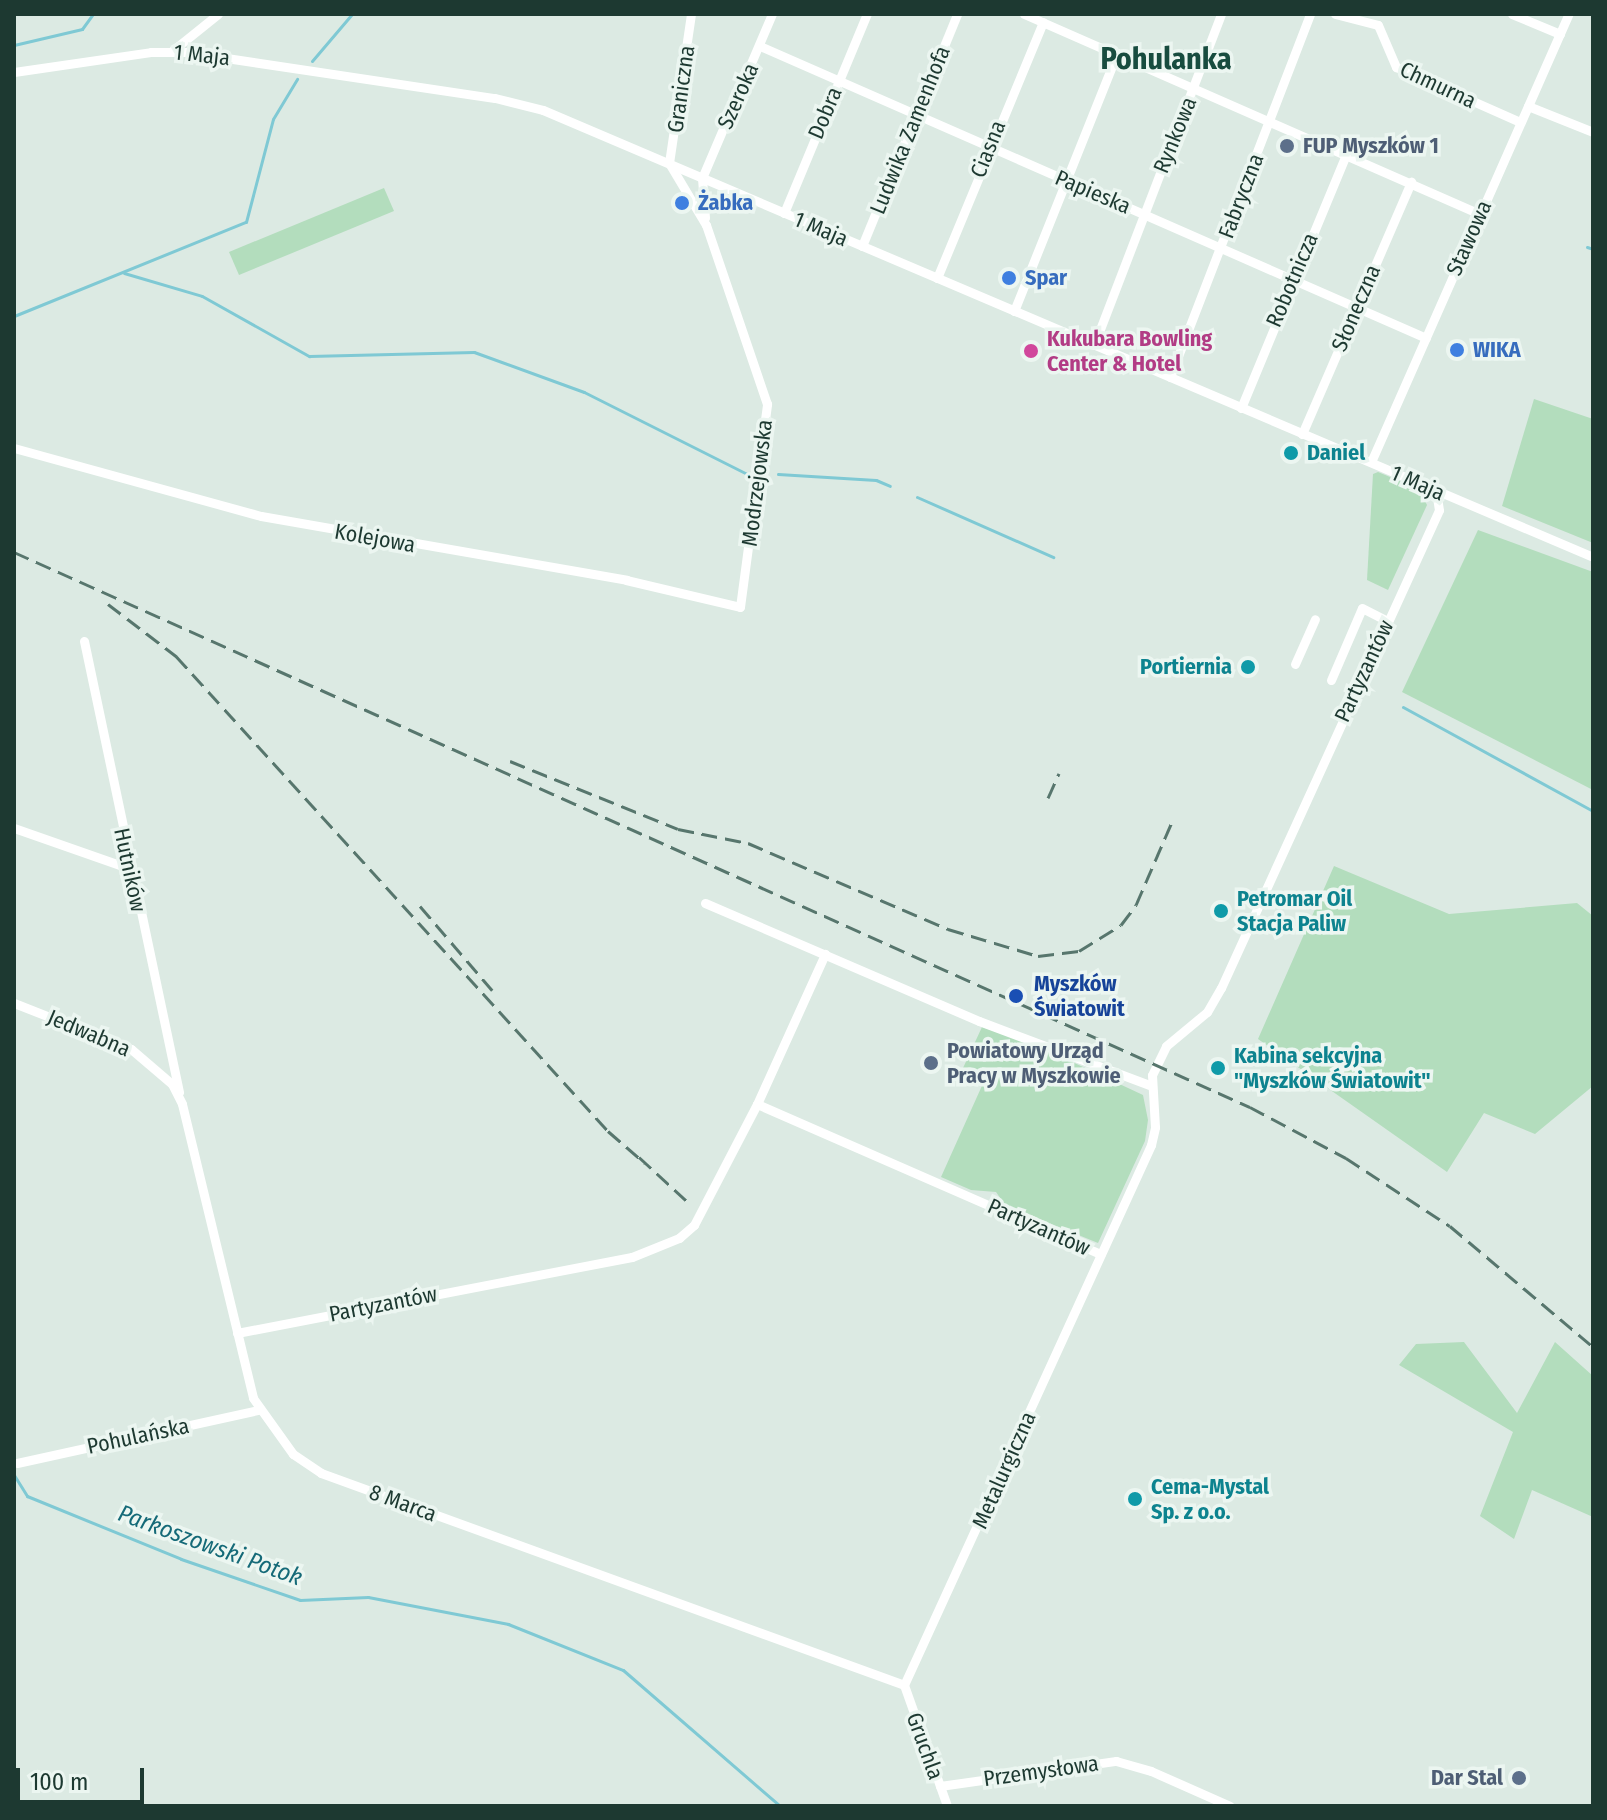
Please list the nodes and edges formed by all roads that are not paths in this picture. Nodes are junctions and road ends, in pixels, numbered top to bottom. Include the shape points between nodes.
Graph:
1 (218, 14) edge
2 (691, 14) edge
3 (772, 14) edge
4 (867, 14) edge
5 (957, 14) edge
6 (1024, 14) edge
7 (1221, 14) edge
8 (1310, 14) edge
9 (1339, 14) edge
10 (1512, 14) edge
11 (1569, 14) edge
12 (1043, 22) junction
13 (1560, 34) junction
14 (760, 46) junction
15 (172, 51) junction
16 (1117, 53) junction
17 (14, 72) edge
18 (838, 83) junction
19 (1193, 89) junction
20 (1528, 106) junction
21 (915, 116) junction
22 (1520, 122) junction
23 (1269, 123) junction
24 (1593, 132) edge
25 (989, 147) junction
26 (1346, 154) junction
27 (669, 163) junction
28 (702, 178) junction
29 (1067, 182) junction
30 (1411, 182) junction
31 (689, 194) junction
32 (784, 213) junction
33 (1143, 213) junction
34 (1480, 214) junction
35 (706, 225) junction
36 (862, 246) junction
37 (1221, 248) junction
38 (937, 278) junction
39 (1292, 279) junction
40 (1356, 306) junction
41 (1014, 311) junction
42 (1426, 338) junction
43 (1094, 345) junction
44 (1170, 377) junction
45 (1241, 408) junction
46 (1302, 434) junction
47 (14, 448) edge
48 (1371, 462) junction
49 (1436, 491) junction
50 (1593, 557) edge
51 (740, 607) joint
52 (1315, 619) dead end
53 (1387, 621) junction
54 (84, 641) dead end
55 (1295, 664) dead end
56 (1331, 680) dead end
57 (14, 828) edge
58 (128, 868) junction
59 (705, 903) dead end
60 (825, 954) junction
61 (14, 1003) edge
62 (160, 1070) joint
63 (1149, 1085) junction
64 (180, 1099) junction
65 (757, 1104) junction
66 (1101, 1254) junction
67 (237, 1333) junction
68 (258, 1410) junction
69 (17, 1463) dead end
70 (904, 1685) junction
71 (940, 1786) junction
72 (947, 1806) edge
73 (1230, 1806) edge

1 - 15 street
2 - 27 street, Graniczna
3 - 14 street, Szeroka
4 - 18 street, Dobra
5 - 21 street, Ludwika Zamenhofa
6 - 12 street
7 - 19 street, Rynkowa
8 - 23 street, Fabryczna
9 - 22 street, Chmurna via 1378,25 1396,67
10 - 13 street
11 - 13 street, Stawowa
12 - 16 street
12 - 25 street, Ciasna
13 - 20 street, Stawowa
14 - 18 street, Papieska
14 - 28 street, Szeroka
15 - 17 street, 1 Maja
15 - 27 street, 1 Maja via 495,98 543,110
16 - 19 street
16 - 29 street
18 - 21 street, Papieska
18 - 32 street, Dobra
19 - 23 street
19 - 33 street, Rynkowa
20 - 22 street, Stawowa
20 - 24 street
21 - 25 street, Papieska
21 - 36 street, Ludwika Zamenhofa
22 - 34 street, Stawowa
23 - 26 street
23 - 37 street, Fabryczna
25 - 29 street, Papieska
25 - 38 street, Ciasna
26 - 30 street
26 - 39 street, Robotnicza
27 - 28 street, 1 Maja
27 - 31 street, Modrzejowska
28 - 31 street
28 - 32 street, 1 Maja
28 - 35 street, Modrzejowska
29 - 33 street, Papieska
29 - 41 street
30 - 34 street
30 - 40 street, Słoneczna
31 - 35 street, Modrzejowska
32 - 36 street, 1 Maja
33 - 37 street, Papieska
33 - 43 street, Rynkowa
34 - 42 street, Stawowa
35 - 51 street, Modrzejowska via 767,404
36 - 38 street, 1 Maja
37 - 39 street, Papieska
37 - 44 street, Fabryczna
38 - 41 street, 1 Maja
39 - 40 street, Papieska
39 - 45 street, Robotnicza
40 - 42 street, Papieska
40 - 46 street, Słoneczna
41 - 43 street, 1 Maja
42 - 48 street, Stawowa
43 - 44 street, 1 Maja
44 - 45 street, 1 Maja
45 - 46 street, 1 Maja
46 - 48 street, 1 Maja
47 - 51 street, Kolejowa via 261,516 626,580
48 - 49 street, 1 Maja
49 - 50 street, 1 Maja
49 - 53 street, Partyzantów via 1439,510
52 - 55 street
53 - 56 street via 1362,608
53 - 63 street, Partyzantów via 1221,988 1207,1012 1166,1046
54 - 58 street, Hutników
57 - 58 street
58 - 64 street, Hutników
59 - 60 street
60 - 63 street via 979,1021
60 - 65 street
61 - 62 street, Jedwabna via 122,1045
62 - 64 street, 8 Marca
63 - 66 street, Partyzantów via 1155,1127 1151,1145
64 - 67 street, 8 Marca
65 - 66 street, Partyzantów
65 - 67 street, Partyzantów via 694,1225 658,1251
66 - 70 street, Metalurgiczna
67 - 68 street, 8 Marca
68 - 69 street, Pohulańska
68 - 70 street, 8 Marca via 286,1448 321,1473
70 - 71 street, Gruchla
71 - 72 street, Gruchla
71 - 73 street, Przemysłowa via 1116,1761

